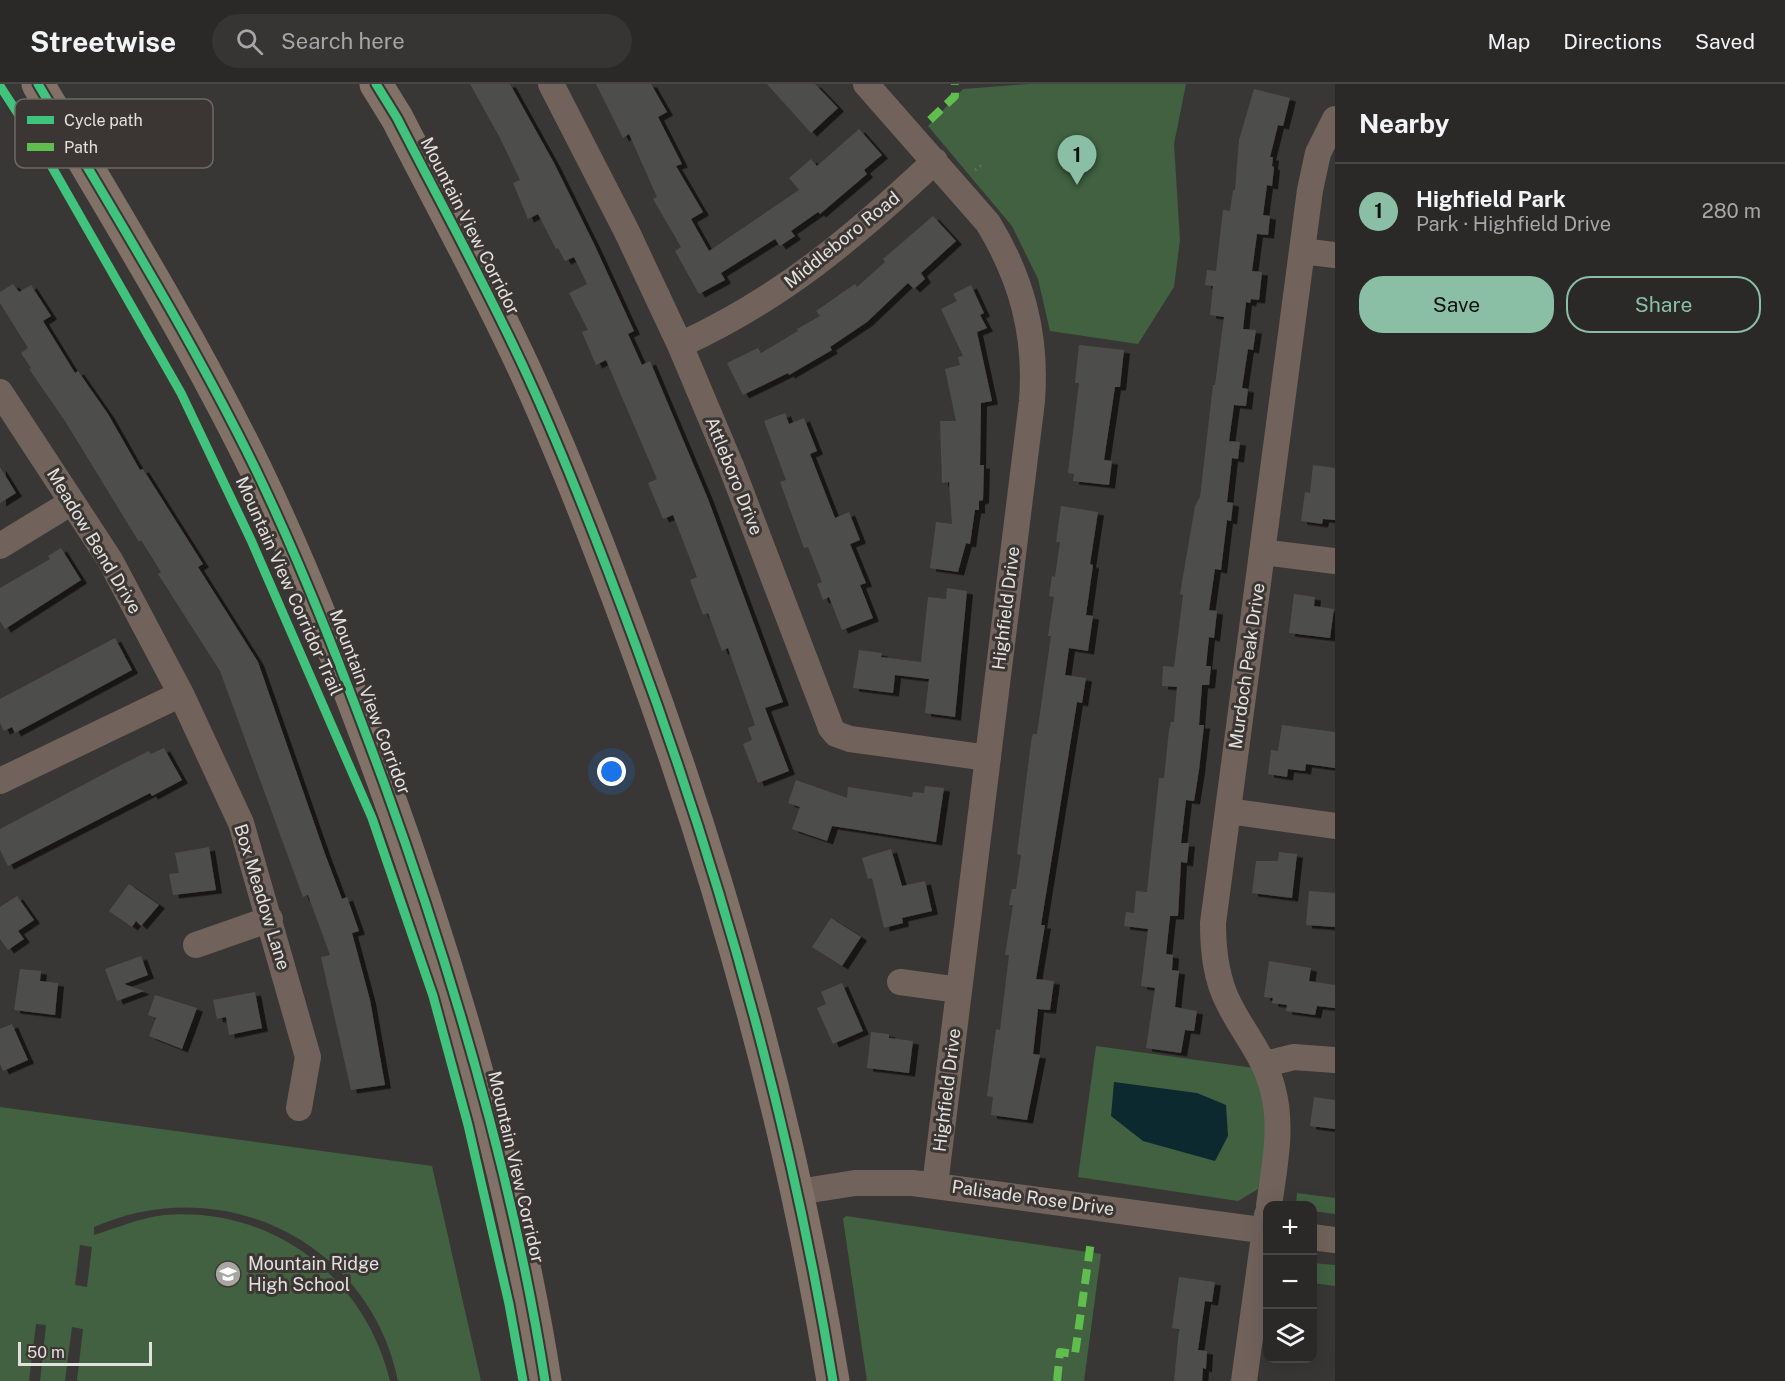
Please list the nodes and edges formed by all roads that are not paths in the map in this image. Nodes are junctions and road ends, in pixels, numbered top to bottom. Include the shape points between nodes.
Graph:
1 (38, 84) edge
2 (376, 84) edge
3 (551, 84) edge
4 (866, 84) edge
5 (47, 99) edge
6 (1335, 119) edge
7 (934, 161) junction
8 (88, 168) edge
9 (1302, 251) junction
10 (1335, 255) edge
11 (680, 345) junction
12 (0, 392) edge
13 (72, 502) junction
14 (0, 546) edge
15 (1262, 552) junction
16 (1335, 561) edge
17 (181, 694) junction
18 (988, 758) junction
19 (0, 781) edge
20 (1227, 811) junction
21 (1335, 826) edge
22 (270, 919) junction
23 (196, 945) dead end
24 (900, 982) dead end
25 (959, 990) junction
26 (1335, 1060) edge
27 (1265, 1064) junction
28 (298, 1108) dead end
29 (935, 1185) junction
30 (798, 1192) junction
31 (1269, 1201) edge
32 (1263, 1220) edge
33 (1317, 1238) edge
34 (1335, 1240) edge
35 (1263, 1248) edge
36 (544, 1381) edge
37 (833, 1381) edge
38 (1244, 1381) edge

1 - 5 highway, Mountain View Corridor
2 - 30 highway, Mountain View Corridor via 528,377 603,556 675,754 747,983
3 - 11 street, Attleboro Drive
4 - 7 street, Highfield Drive
6 - 9 street, Murdoch Peak Drive via 1314,166
7 - 11 street, Middleboro Road via 819,264 749,310
7 - 18 street, Highfield Drive via 988,223 1001,245 1022,294 1033,346 1032,401
8 - 36 highway, Mountain View Corridor via 180,323 256,471 308,587 356,709 422,890 496,1142
9 - 10 street
9 - 15 street, Murdoch Peak Drive
11 - 18 street, Attleboro Drive via 731,466 831,728 850,739
12 - 13 street, Meadow Bend Drive
13 - 14 street
13 - 17 street, Meadow Bend Drive via 110,560
15 - 16 street
15 - 20 street, Murdoch Peak Drive
17 - 19 street
17 - 22 street, Box Meadow Lane via 241,823
18 - 25 street, Highfield Drive
20 - 21 street
20 - 27 street, Murdoch Peak Drive via 1213,923 1214,957 1229,1005
22 - 23 street
22 - 28 street, Box Meadow Lane via 308,1057
24 - 25 street
25 - 29 street, Highfield Drive
26 - 27 street via 1294,1057
27 - 31 street, Murdoch Peak Drive via 1274,1090 1278,1122
29 - 30 street, Palisade Rose Drive via 875,1182
29 - 32 street, Palisade Rose Drive
30 - 37 highway, Mountain View Corridor
33 - 34 street
35 - 38 street, Murdoch Peak Drive

